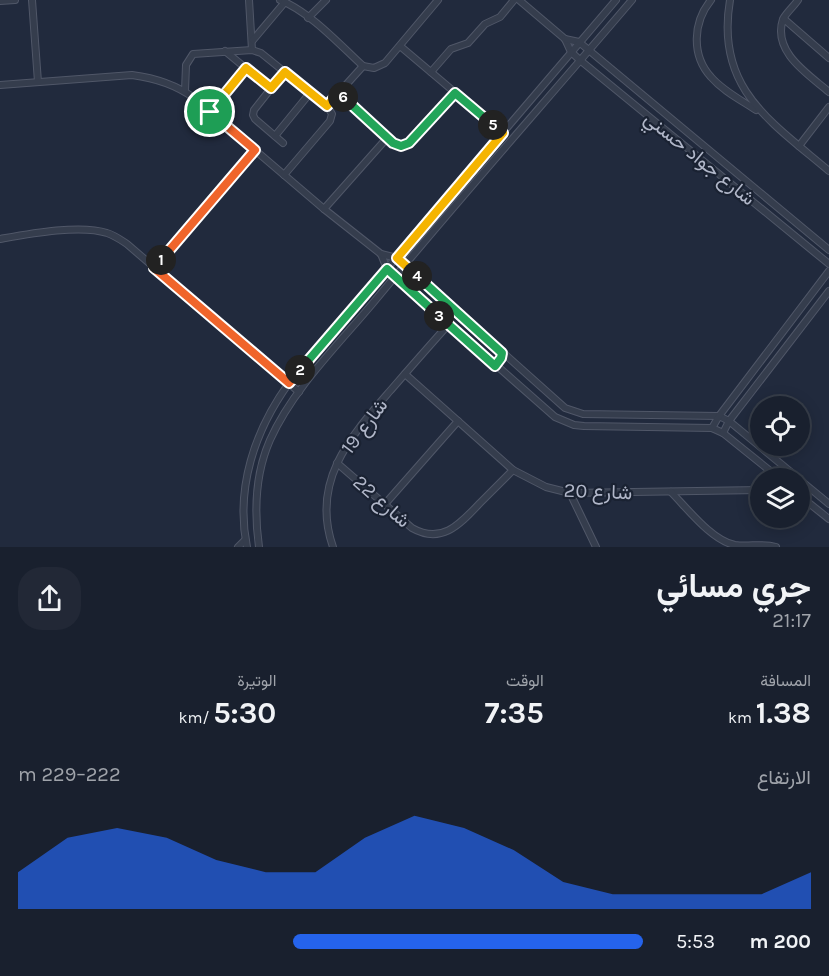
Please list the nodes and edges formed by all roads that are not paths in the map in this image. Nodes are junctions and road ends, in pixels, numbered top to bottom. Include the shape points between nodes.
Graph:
1 (15, 0) edge
2 (32, 0) edge
3 (249, 0) edge
4 (326, 0) edge
5 (438, 0) edge
6 (514, 0) edge
7 (519, 0) edge
8 (616, 0) edge
9 (632, 0) edge
10 (711, 0) edge
11 (730, 0) edge
12 (798, 0) edge
13 (0, 1) edge
14 (282, 1) edge
15 (308, 18) junction
16 (784, 19) junction
17 (565, 39) junction
18 (253, 40) junction
19 (579, 42) junction
20 (400, 46) junction
21 (252, 50) junction
22 (225, 51) junction
23 (589, 51) junction
24 (571, 52) junction
25 (829, 58) edge
26 (580, 61) junction
27 (363, 66) junction
28 (246, 68) junction
29 (285, 72) junction
30 (431, 72) junction
31 (38, 82) junction
32 (0, 85) edge
33 (271, 88) junction
34 (185, 91) junction
35 (829, 92) edge
36 (310, 93) junction
37 (338, 93) junction
38 (455, 93) junction
39 (327, 106) junction
40 (829, 107) edge
41 (210, 112) junction
42 (762, 115) junction
43 (503, 133) junction
44 (275, 136) junction
45 (387, 138) junction
46 (283, 143) dead end
47 (799, 146) junction
48 (255, 150) junction
49 (829, 171) edge
50 (284, 176) junction
51 (324, 210) junction
52 (0, 239) edge
53 (829, 250) edge
54 (381, 254) junction
55 (397, 258) junction
56 (829, 264) edge
57 (404, 265) junction
58 (154, 268) junction
59 (387, 269) junction
60 (829, 271) edge
61 (395, 276) junction
62 (829, 291) edge
63 (448, 324) junction
64 (477, 330) junction
65 (469, 342) junction
66 (502, 353) junction
67 (495, 366) junction
68 (405, 374) junction
69 (289, 383) junction
70 (299, 392) junction
71 (719, 416) junction
72 (458, 421) junction
73 (729, 421) junction
74 (712, 428) junction
75 (723, 433) junction
76 (337, 463) junction
77 (766, 468) edge
78 (786, 468) edge
79 (513, 470) junction
80 (810, 488) edge
81 (750, 490) edge
82 (671, 492) junction
83 (570, 493) junction
84 (385, 504) junction
85 (810, 504) edge
86 (829, 504) edge
87 (829, 519) edge
88 (246, 543) edge
89 (238, 547) edge
90 (259, 547) edge
91 (333, 547) edge
92 (596, 547) edge
93 (776, 547) edge

1 - 13 street
2 - 31 street
3 - 18 street
4 - 15 street
5 - 20 street
6 - 30 street via 468,43 450,49
7 - 17 street
8 - 19 street
9 - 23 street
10 - 42 street via 698,26 702,65 720,85
11 - 42 street via 727,30 732,61 744,90
12 - 16 street
14 - 15 street
14 - 18 street
15 - 27 street
16 - 25 street
16 - 35 street via 782,33 791,60
17 - 19 street
17 - 24 street
18 - 21 street
19 - 23 street, شارع جواد حسني
19 - 24 street
20 - 27 street via 380,67
20 - 30 street
21 - 22 street
21 - 29 street
22 - 28 street
22 - 34 street via 197,52 190,57
23 - 26 street
23 - 53 street, شارع جواد حسني
24 - 26 street, شارع جواد حسني
24 - 43 street
26 - 56 street, شارع جواد حسني
26 - 57 street
27 - 37 street
28 - 33 street
28 - 41 street
29 - 33 street
29 - 36 street
30 - 38 street
31 - 32 street
31 - 34 street via 132,75 159,80
33 - 44 street via 253,115
34 - 41 street
36 - 39 street
36 - 44 street
37 - 39 street
37 - 45 street
38 - 43 street
38 - 45 street via 409,143 396,146
39 - 50 street via 332,117
40 - 47 street
41 - 48 street
42 - 47 street
43 - 55 street
44 - 46 street
45 - 51 street
47 - 49 street
48 - 50 street
48 - 58 street
50 - 51 street
51 - 54 street
52 - 58 street via 95,230 117,238
54 - 55 street
54 - 59 street
55 - 57 street
55 - 59 street
57 - 61 street
57 - 64 street
58 - 69 street
59 - 61 street
59 - 69 street
60 - 71 street
61 - 63 street
61 - 70 street
62 - 73 street
63 - 65 street
63 - 68 street, شارع 19
64 - 65 street
64 - 66 street
65 - 67 street
66 - 67 street
66 - 71 street via 556,402 574,412
67 - 74 street via 546,411 573,425
68 - 72 street, شارع 20
68 - 76 street, شارع 19 via 351,436
69 - 70 street
69 - 88 street via 265,422 252,455 244,509
70 - 90 street via 264,455 256,498
71 - 73 street
71 - 74 street
72 - 79 street, شارع 20
72 - 84 street
73 - 75 street
73 - 78 street
74 - 75 street
75 - 77 street
76 - 84 street, شارع 22
76 - 91 street, شارع 19 via 327,503
79 - 83 street, شارع 20 via 546,487
79 - 84 street, شارع 22 via 459,525 443,533 418,531
80 - 86 street
81 - 82 street, شارع 20
82 - 83 street, شارع 20
82 - 93 street via 723,541
83 - 92 street
85 - 87 street
88 - 89 street

